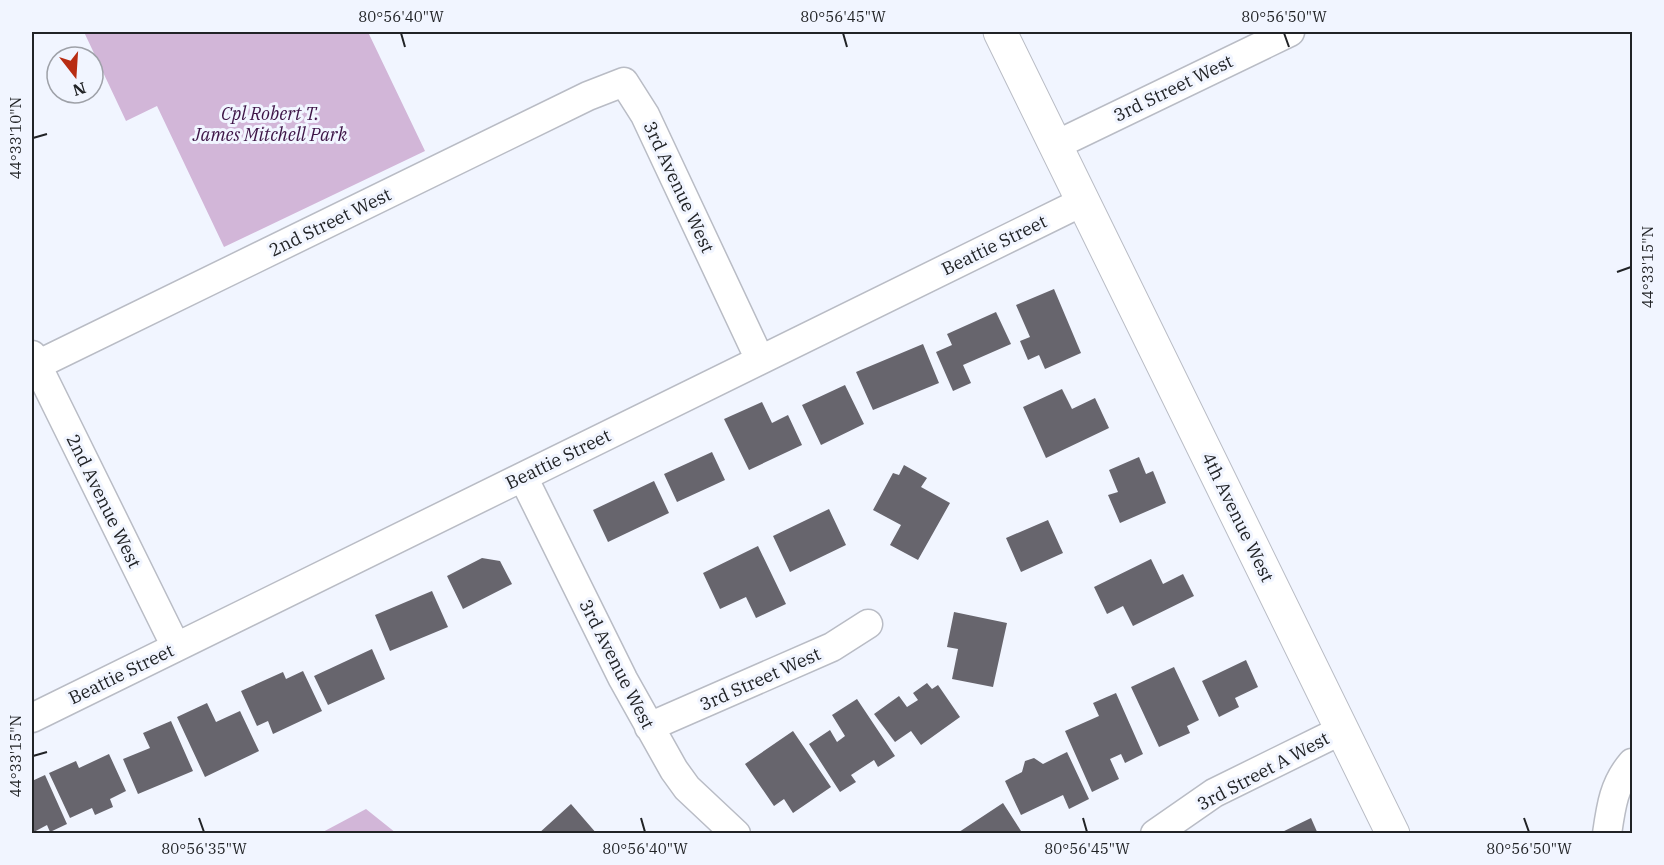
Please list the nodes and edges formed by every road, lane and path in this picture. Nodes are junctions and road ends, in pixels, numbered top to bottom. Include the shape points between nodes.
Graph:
1 (1000, 32) edge
2 (1290, 32) edge
3 (624, 82) joint
4 (1056, 145) junction
5 (1084, 201) junction
6 (34, 360) edge
7 (760, 360) junction
8 (523, 477) junction
9 (868, 624) dead end
10 (176, 647) junction
11 (32, 718) edge
12 (649, 727) junction
13 (1342, 730) junction
14 (1632, 763) edge
15 (736, 834) edge
16 (1155, 834) edge
17 (1393, 834) edge
18 (1607, 834) edge

1 - 4 street
2 - 4 street, 3rd Street West
3 - 6 street, 2nd Street West
3 - 7 street, 3rd Avenue West via 645,115
4 - 5 street, 4th Avenue West
5 - 7 street, Beattie Street
5 - 13 street, 4th Avenue West
6 - 10 street, 2nd Avenue West
7 - 8 street, Beattie Street
8 - 10 street, Beattie Street
8 - 12 street, 3rd Avenue West
9 - 12 street, 3rd Street West via 832,647
10 - 11 street, Beattie Street
12 - 15 street, 3rd Avenue West via 687,788
13 - 16 street, 3rd Street A West via 1214,793
13 - 17 street, 4th Avenue West
14 - 18 street via 1621,776 1613,797

